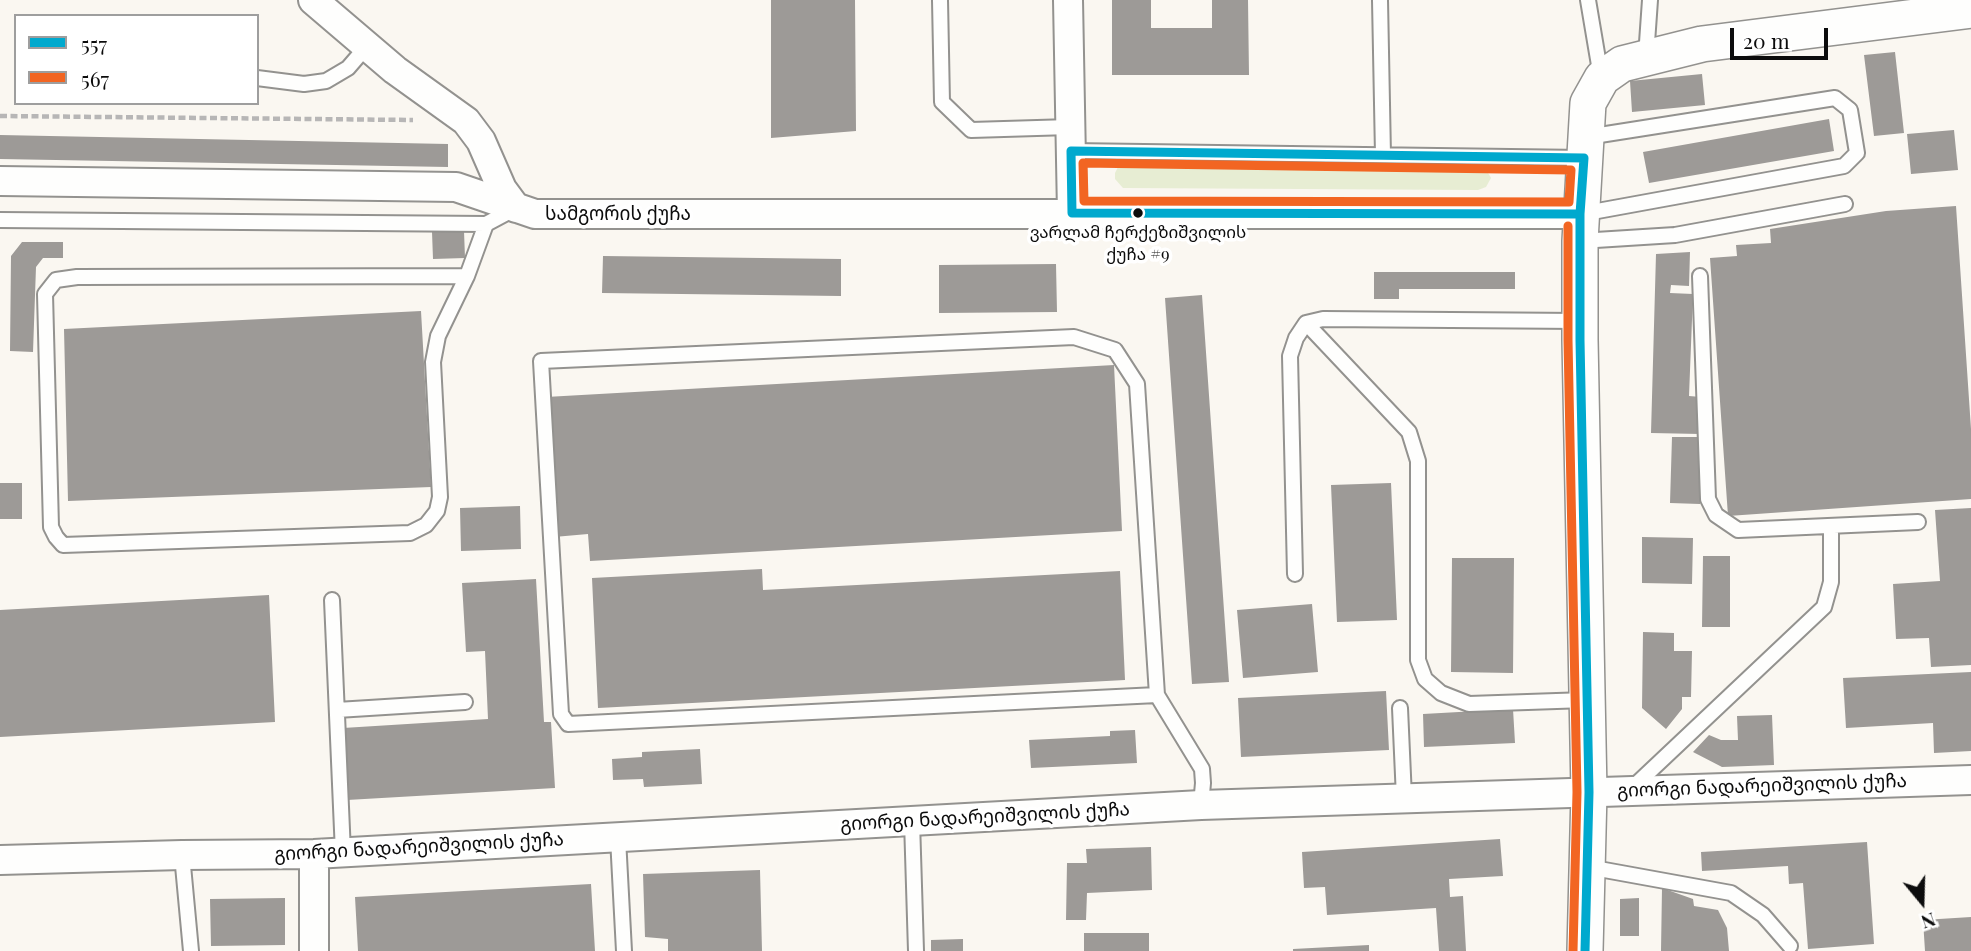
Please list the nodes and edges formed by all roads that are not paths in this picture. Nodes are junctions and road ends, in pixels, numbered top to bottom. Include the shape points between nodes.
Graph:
1 (313, 0) edge
2 (940, 0) edge
3 (1068, 0) edge
4 (1380, 0) edge
5 (1588, 0) edge
6 (1650, 0) edge
7 (1971, 10) edge
8 (367, 46) junction
9 (1646, 58) junction
10 (259, 78) edge
11 (1602, 78) junction
12 (1070, 139) junction
13 (1585, 147) junction
14 (1383, 155) junction
15 (0, 181) edge
16 (1845, 204) dead end
17 (516, 208) junction
18 (1072, 213) junction
19 (0, 220) edge
20 (486, 224) junction
21 (1580, 228) junction
22 (467, 276) junction
23 (1700, 276) dead end
24 (1580, 321) junction
25 (1306, 323) junction
26 (1918, 522) dead end
27 (1831, 527) junction
28 (1296, 574) dead end
29 (332, 600) dead end
30 (1157, 695) junction
31 (1587, 700) junction
32 (465, 702) dead end
33 (1400, 708) dead end
34 (337, 710) junction
35 (1971, 779) edge
36 (1629, 791) junction
37 (1589, 792) junction
38 (1404, 799) junction
39 (1201, 805) junction
40 (912, 821) junction
41 (618, 838) junction
42 (343, 853) junction
43 (314, 854) junction
44 (182, 855) junction
45 (0, 860) edge
46 (1587, 867) junction
47 (1790, 946) dead end
48 (191, 951) edge
49 (314, 951) edge
50 (624, 951) edge
51 (916, 951) edge
52 (1585, 951) edge

1 - 8 street
2 - 12 lane via 942,102 971,130
3 - 12 street
4 - 14 lane
5 - 11 lane
6 - 9 lane
7 - 9 street via 1702,44
8 - 10 lane via 348,68 326,81 304,85
8 - 17 street via 466,121
9 - 11 street via 1622,64
11 - 13 street via 1588,103
12 - 14 lane
12 - 18 street
13 - 14 lane
13 - 21 street
13 - 21 lane via 1835,98 1850,110 1857,153 1844,166
15 - 17 street, სამგორის ქუჩა via 456,187
16 - 21 lane via 1675,234
17 - 18 street, სამგორის ქუჩა via 535,214
17 - 20 lane
18 - 21 street, სამგორის ქუჩა
19 - 20 lane
20 - 22 lane
21 - 24 street
22 - 22 lane via 438,336 433,362 440,497 437,511 426,525 410,533 63,545 56,537 51,527 45,294 56,280
23 - 27 lane via 1708,499 1716,515 1738,530
24 - 25 lane via 1322,319
24 - 31 street
25 - 28 lane via 1290,356
25 - 31 lane via 1409,432 1418,461 1418,660 1425,679 1441,694 1469,704
26 - 27 lane
27 - 36 lane via 1831,582 1824,607
29 - 34 lane
30 - 30 lane via 568,724 561,714 541,361 1074,337 1115,350 1137,384
30 - 39 lane via 1202,769
31 - 37 street
32 - 34 lane
33 - 38 lane
34 - 42 lane
35 - 36 street, გიორგი ნადარეიშვილის ქუჩა
36 - 37 street, გიორგი ნადარეიშვილის ქუჩა
37 - 38 street, გიორგი ნადარეიშვილის ქუჩა
37 - 46 street
38 - 39 street, გიორგი ნადარეიშვილის ქუჩა
39 - 40 street, გიორგი ნადარეიშვილის ქუჩა
40 - 41 street, გიორგი ნადარეიშვილის ქუჩა
40 - 51 lane
41 - 42 street, გიორგი ნადარეიშვილის ქუჩა
41 - 50 lane
42 - 43 street, გიორგი ნადარეიშვილის ქუჩა
43 - 44 street, გიორგი ნადარეიშვილის ქუჩა
43 - 49 street
44 - 45 street, გიორგი ნადარეიშვილის ქუჩა
44 - 48 lane
46 - 47 lane via 1731,893 1763,915
46 - 52 street

